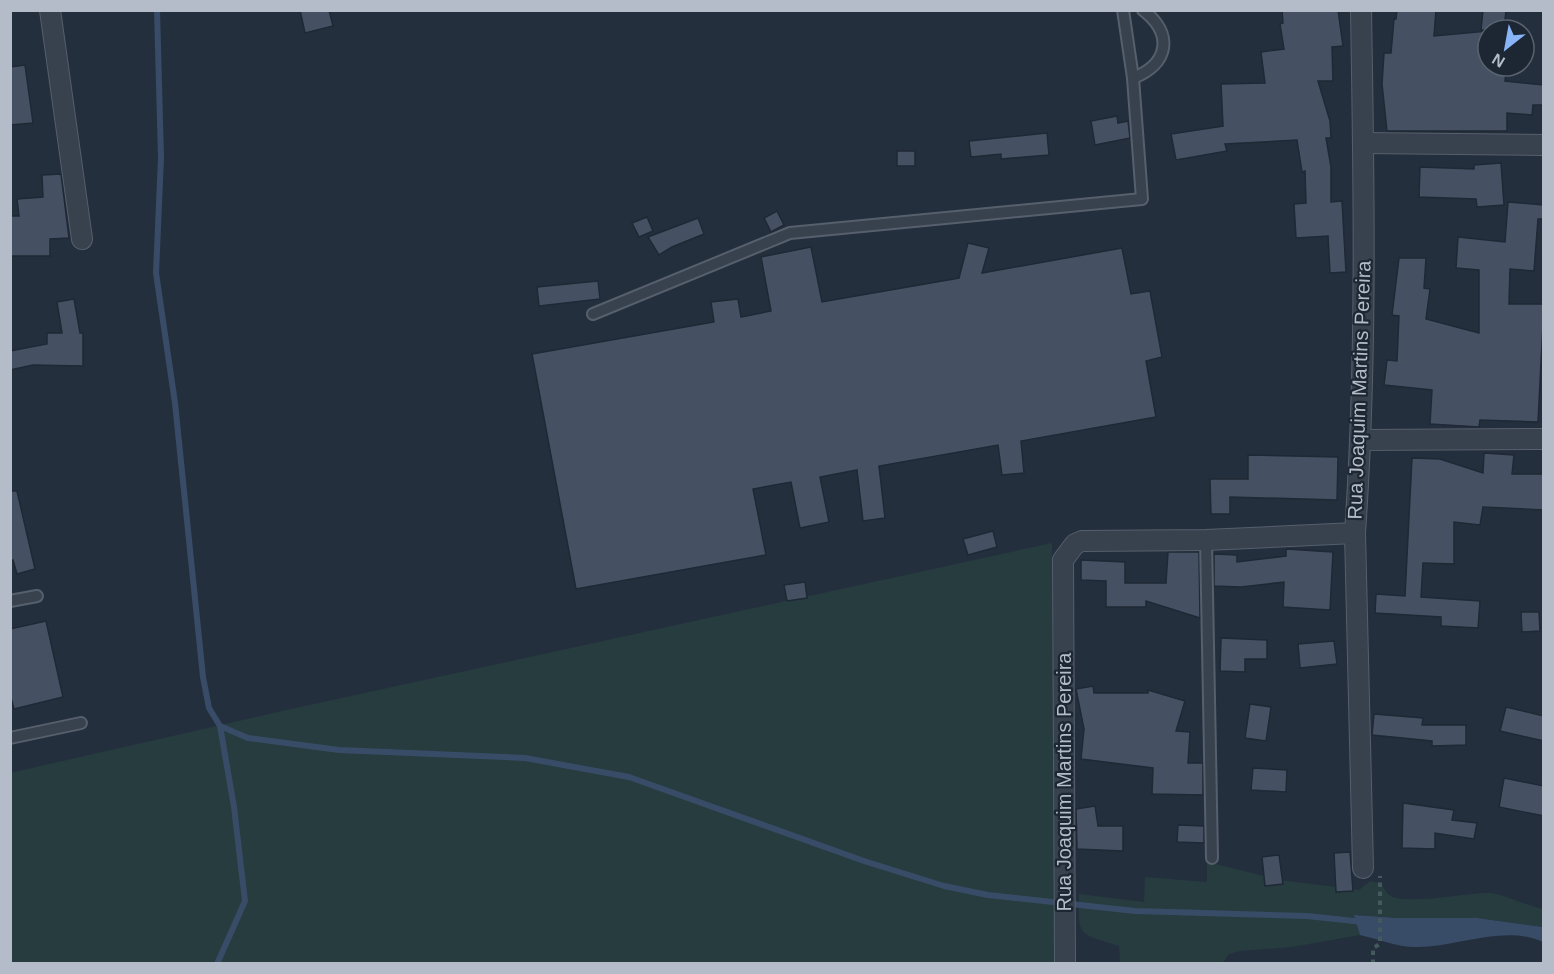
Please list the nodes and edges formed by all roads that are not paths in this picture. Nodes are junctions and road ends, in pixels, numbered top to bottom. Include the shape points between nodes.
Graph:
1 (50, 10) edge
2 (1123, 10) edge
3 (1143, 10) edge
4 (1361, 10) edge
5 (1133, 78) junction
6 (1364, 143) junction
7 (1544, 145) edge
8 (82, 239) dead end
9 (593, 314) dead end
10 (1544, 439) edge
11 (1362, 440) junction
12 (1355, 533) junction
13 (1206, 540) junction
14 (37, 596) dead end
15 (10, 601) edge
16 (81, 723) dead end
17 (10, 738) edge
18 (1212, 858) dead end
19 (1363, 867) dead end
20 (1065, 963) edge

1 - 8 street
2 - 5 lane
3 - 5 lane via 1158,24 1164,48 1146,73
4 - 6 street, Rua Joaquim Martins Pereira
5 - 9 lane via 1142,199 790,233
6 - 7 street
6 - 11 street, Rua Joaquim Martins Pereira
10 - 11 street
11 - 12 street, Rua Joaquim Martins Pereira
12 - 13 street, Rua Joaquim Martins Pereira
12 - 19 street
13 - 18 lane
13 - 20 street, Rua Joaquim Martins Pereira via 1082,540 1063,560
14 - 15 lane
16 - 17 lane

